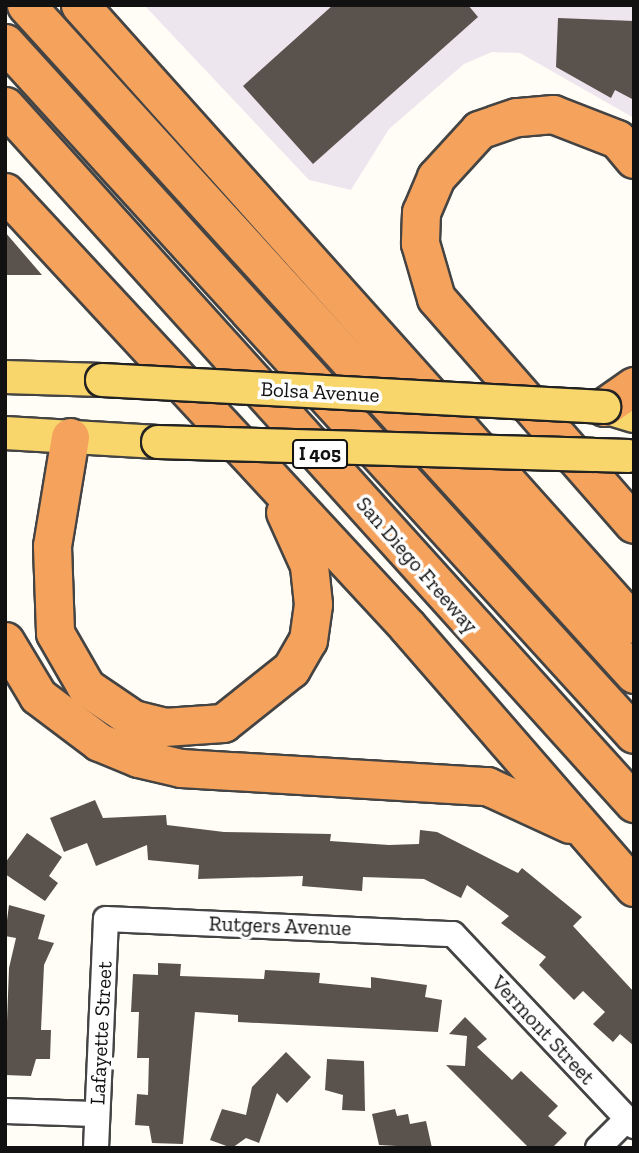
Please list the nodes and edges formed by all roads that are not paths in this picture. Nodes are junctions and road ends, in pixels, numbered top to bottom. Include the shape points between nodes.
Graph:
1 (26, 5) edge
2 (80, 5) edge
3 (5, 43) edge
4 (5, 55) edge
5 (45, 87) junction
6 (5, 106) edge
7 (634, 159) edge
8 (5, 192) edge
9 (5, 377) edge
10 (634, 386) edge
11 (619, 411) edge
12 (5, 433) edge
13 (70, 437) junction
14 (631, 455) edge
15 (266, 478) junction
16 (634, 524) edge
17 (632, 624) edge
18 (5, 641) edge
19 (634, 674) edge
20 (634, 734) edge
21 (634, 803) edge
22 (578, 828) junction
23 (634, 887) edge
24 (106, 919) joint
25 (453, 934) joint
26 (5, 1111) edge
27 (97, 1114) junction
28 (630, 1122) edge
29 (96, 1148) edge
30 (598, 1148) edge

1 - 19 highway
2 - 17 highway
3 - 5 highway
4 - 5 highway
5 - 20 highway
6 - 21 highway, San Diego Freeway / I 405
7 - 16 highway via 617,139 553,114 516,117 479,130 436,177 421,212 421,243 436,298
8 - 15 highway
9 - 11 main road, Bolsa Avenue, bridge
10 - 11 highway
12 - 13 main road
13 - 14 main road, bridge
13 - 15 highway via 52,546 55,633 73,672 108,707 164,727 237,717 273,689 308,640 309,565
15 - 22 highway via 509,741
18 - 22 highway via 38,696 99,742 138,758 181,768 487,786
22 - 23 highway
24 - 25 street, Rutgers Avenue
24 - 27 street, Lafayette Street
25 - 28 street, Vermont Street
26 - 27 street
27 - 29 street, Lafayette Street
28 - 30 street

